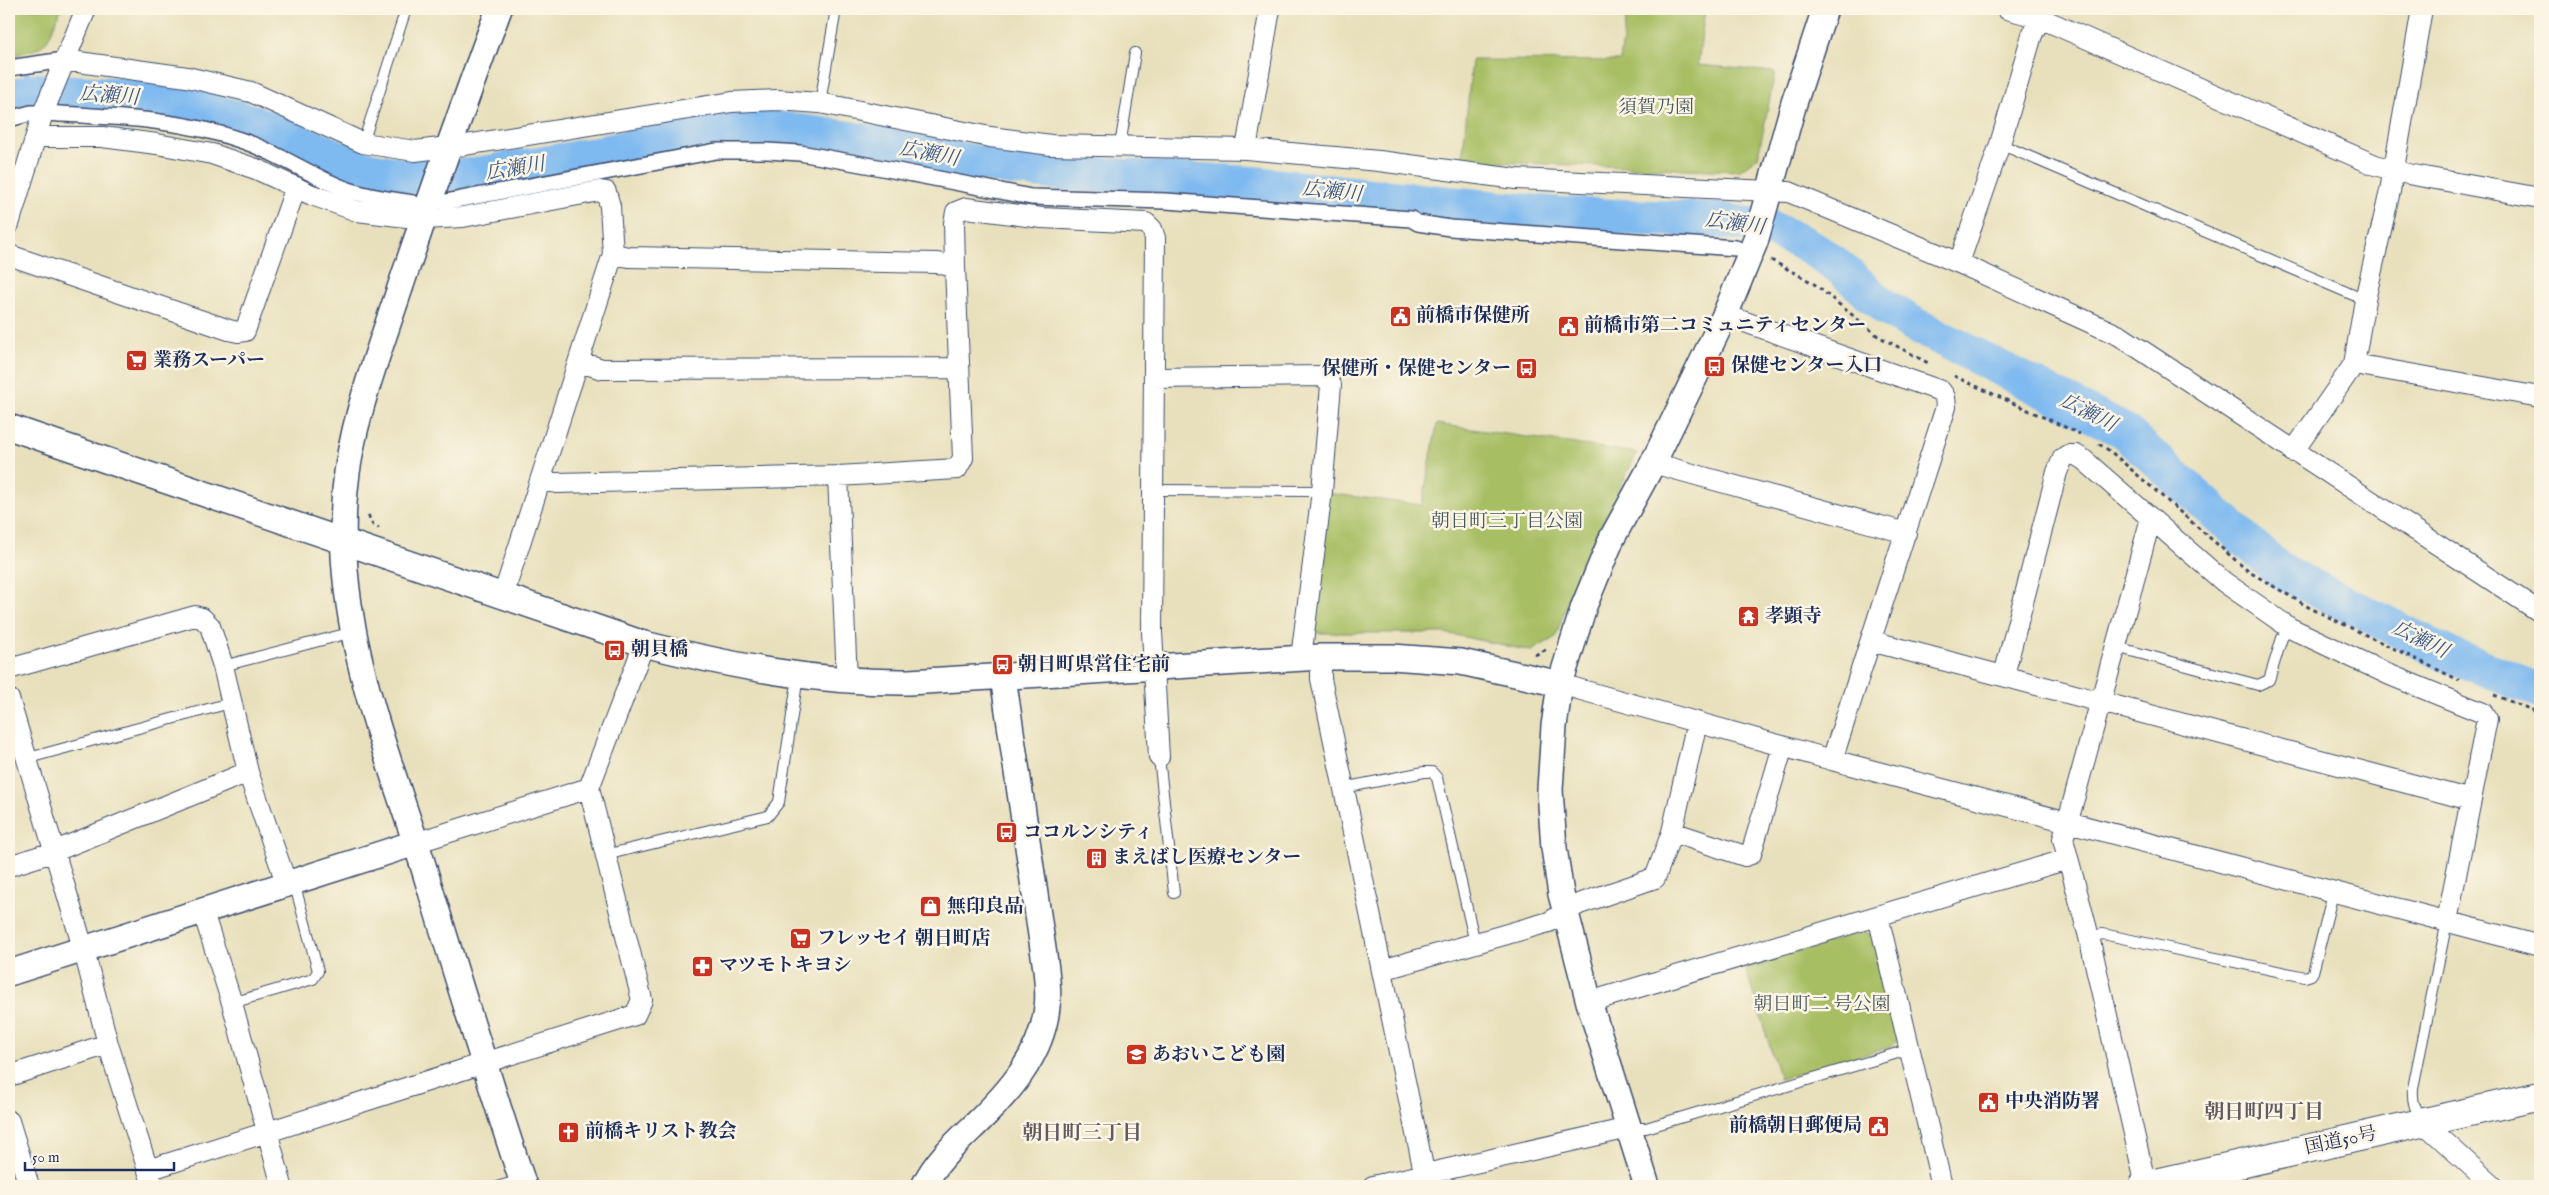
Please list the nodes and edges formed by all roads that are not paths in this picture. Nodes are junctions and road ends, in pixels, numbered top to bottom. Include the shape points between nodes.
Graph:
1 (86, 9) edge
2 (406, 9) edge
3 (499, 9) edge
4 (836, 9) edge
5 (1270, 9) edge
6 (1825, 9) edge
7 (2007, 9) edge
8 (2422, 9) edge
9 (2040, 18) junction
10 (1135, 53) dead end
11 (12, 67) edge
12 (61, 68) junction
13 (820, 103) junction
14 (45, 110) junction
15 (9, 119) edge
16 (38, 137) junction
17 (364, 143) junction
18 (2000, 144) junction
19 (1120, 146) junction
20 (1246, 149) junction
21 (445, 153) junction
22 (2392, 171) junction
23 (296, 187) junction
24 (2540, 198) edge
25 (1767, 200) junction
26 (428, 204) junction
27 (9, 224) edge
28 (1745, 245) junction
29 (613, 254) junction
30 (9, 256) edge
31 (1959, 263) junction
32 (954, 268) junction
33 (2365, 300) junction
34 (1725, 315) junction
35 (580, 362) junction
36 (2354, 364) junction
37 (958, 368) junction
38 (1154, 378) junction
39 (2540, 397) edge
40 (9, 427) edge
41 (2294, 452) junction
42 (1653, 463) junction
43 (838, 476) junction
44 (542, 480) junction
45 (1154, 490) junction
46 (1322, 491) junction
47 (2151, 518) junction
48 (1906, 533) junction
49 (344, 543) junction
50 (503, 596) junction
51 (2540, 612) edge
52 (2290, 628) junction
53 (354, 632) junction
54 (1871, 641) junction
55 (644, 644) junction
56 (2116, 647) junction
57 (1311, 657) junction
58 (223, 666) junction
59 (1154, 668) junction
60 (9, 669) edge
61 (2004, 675) junction
62 (798, 676) junction
63 (1003, 677) junction
64 (847, 680) junction
65 (1560, 684) junction
66 (9, 699) edge
67 (230, 703) junction
68 (2101, 703) junction
69 (1697, 722) junction
70 (1783, 746) junction
71 (1159, 757) joint
72 (25, 759) junction
73 (1832, 760) junction
74 (248, 772) junction
75 (589, 788) junction
76 (1343, 788) junction
77 (2471, 800) junction
78 (2068, 823) junction
79 (1672, 832) junction
80 (415, 843) junction
81 (53, 852) junction
82 (605, 855) junction
83 (2068, 858) junction
84 (9, 866) edge
85 (290, 884) junction
86 (1174, 893) dead end
87 (2333, 893) junction
88 (1565, 911) junction
89 (203, 912) junction
90 (1878, 916) junction
91 (2448, 921) junction
92 (2089, 937) junction
93 (1475, 943) junction
94 (2540, 946) edge
95 (84, 951) junction
96 (1382, 970) junction
97 (9, 973) edge
98 (1589, 1002) junction
99 (232, 1003) junction
100 (108, 1044) junction
101 (1911, 1049) junction
102 (484, 1062) junction
103 (9, 1076) edge
104 (2540, 1096) edge
105 (9, 1121) edge
106 (2424, 1123) junction
107 (1629, 1128) junction
108 (267, 1132) junction
109 (151, 1178) edge
110 (1426, 1180) edge
111 (515, 1184) edge
112 (28, 1186) edge
113 (282, 1186) edge
114 (924, 1186) edge
115 (1374, 1186) edge
116 (1647, 1186) edge
117 (1942, 1186) edge
118 (2144, 1186) edge
119 (2494, 1186) edge

1 - 12 street
2 - 17 lane
3 - 21 street
4 - 13 lane
5 - 20 street
6 - 25 street
7 - 9 street
8 - 22 street
9 - 18 street
9 - 22 street
10 - 19 lane
11 - 12 street via 36,64
12 - 14 street
12 - 17 street via 187,77 251,92
13 - 19 street via 1029,143
13 - 21 street via 778,100 732,102
14 - 15 street
14 - 16 street
14 - 26 street via 156,122 218,133 268,151 346,190
16 - 23 street via 102,138 212,154
16 - 27 street
17 - 21 street via 392,149
18 - 31 street
18 - 33 lane
19 - 20 street
20 - 25 street via 1516,178
21 - 26 street
22 - 24 street
22 - 33 street
23 - 26 street via 357,210
23 - 30 street via 245,331 229,330
25 - 28 street
25 - 31 street via 1789,192
26 - 28 street via 716,151 767,151 800,153 1031,197 1158,200 1411,219 1450,228
26 - 29 street via 463,217 606,192
26 - 49 street via 370,376 352,447 345,487
28 - 34 street
29 - 32 street via 629,257 937,263
29 - 35 street
31 - 41 street via 2120,336
32 - 37 street
32 - 38 street via 954,223 960,209 1042,218 1146,223 1152,228 1155,238
33 - 36 street
34 - 42 street
34 - 48 street via 1941,391 1946,397 1946,407
35 - 37 street via 602,369
35 - 44 street
36 - 39 street
36 - 41 street
37 - 43 street via 963,458 960,466 952,470
38 - 45 street
38 - 46 street via 1324,376 1332,385
40 - 49 street
41 - 51 street
42 - 48 street
42 - 65 street via 1597,572
43 - 44 street via 556,483
43 - 64 street
44 - 50 street
45 - 46 lane
45 - 59 street
46 - 57 street
47 - 52 street via 2224,582
47 - 56 street
47 - 61 street via 2084,460 2068,455 2063,458
48 - 54 street
49 - 50 street
49 - 53 street via 346,589
50 - 55 street
52 - 56 lane via 2282,638 2269,680 2258,685
52 - 77 street via 2390,676 2484,712 2487,719
53 - 58 lane
53 - 80 street via 366,692
54 - 61 street
54 - 73 street
55 - 62 street via 716,662
55 - 75 street
56 - 68 street
57 - 59 street
57 - 65 street via 1392,657 1461,662
57 - 76 street via 1320,679
58 - 60 street via 210,626 195,616
58 - 67 street
59 - 63 street
59 - 71 street
61 - 68 street
62 - 64 street
62 - 82 lane via 779,802 768,816
63 - 64 street via 909,682
63 - 114 street via 1046,969 1047,1008 1036,1048 1020,1078 957,1141
65 - 69 street
65 - 88 street via 1550,790 1554,848
66 - 72 street
67 - 72 lane
67 - 74 street
68 - 77 street
68 - 78 street
69 - 70 street
69 - 79 street
70 - 73 street
70 - 79 street via 1752,854 1745,856
71 - 86 lane
72 - 81 street
73 - 78 street
74 - 81 street
74 - 85 street
75 - 80 street
75 - 82 street
76 - 93 lane via 1432,772 1437,778
76 - 96 street
77 - 91 street
78 - 83 street via 2063,839
78 - 87 street
79 - 88 street via 1655,878
80 - 85 street
80 - 102 street
81 - 84 street
81 - 95 street
82 - 102 street via 642,1000 635,1015
83 - 90 street
83 - 92 street
85 - 89 street
85 - 99 lane via 317,975 313,979
87 - 91 street
87 - 92 lane via 2313,972 2305,977 2102,934
88 - 93 street via 1549,922
88 - 98 street
89 - 95 street
89 - 99 street
90 - 98 street
90 - 101 street
91 - 94 street
91 - 106 lane via 2413,1088 2412,1100
92 - 118 street
93 - 96 street
95 - 97 street
95 - 100 street
96 - 110 street
98 - 107 street
99 - 108 street
100 - 103 street
100 - 109 street
101 - 107 lane via 1646,1128
101 - 117 street
102 - 108 street
102 - 111 street
104 - 106 highway, 国道50号
105 - 112 street
106 - 118 highway, 国道50号
106 - 119 street
107 - 110 street
107 - 116 street
108 - 109 street
108 - 113 street
110 - 115 street

